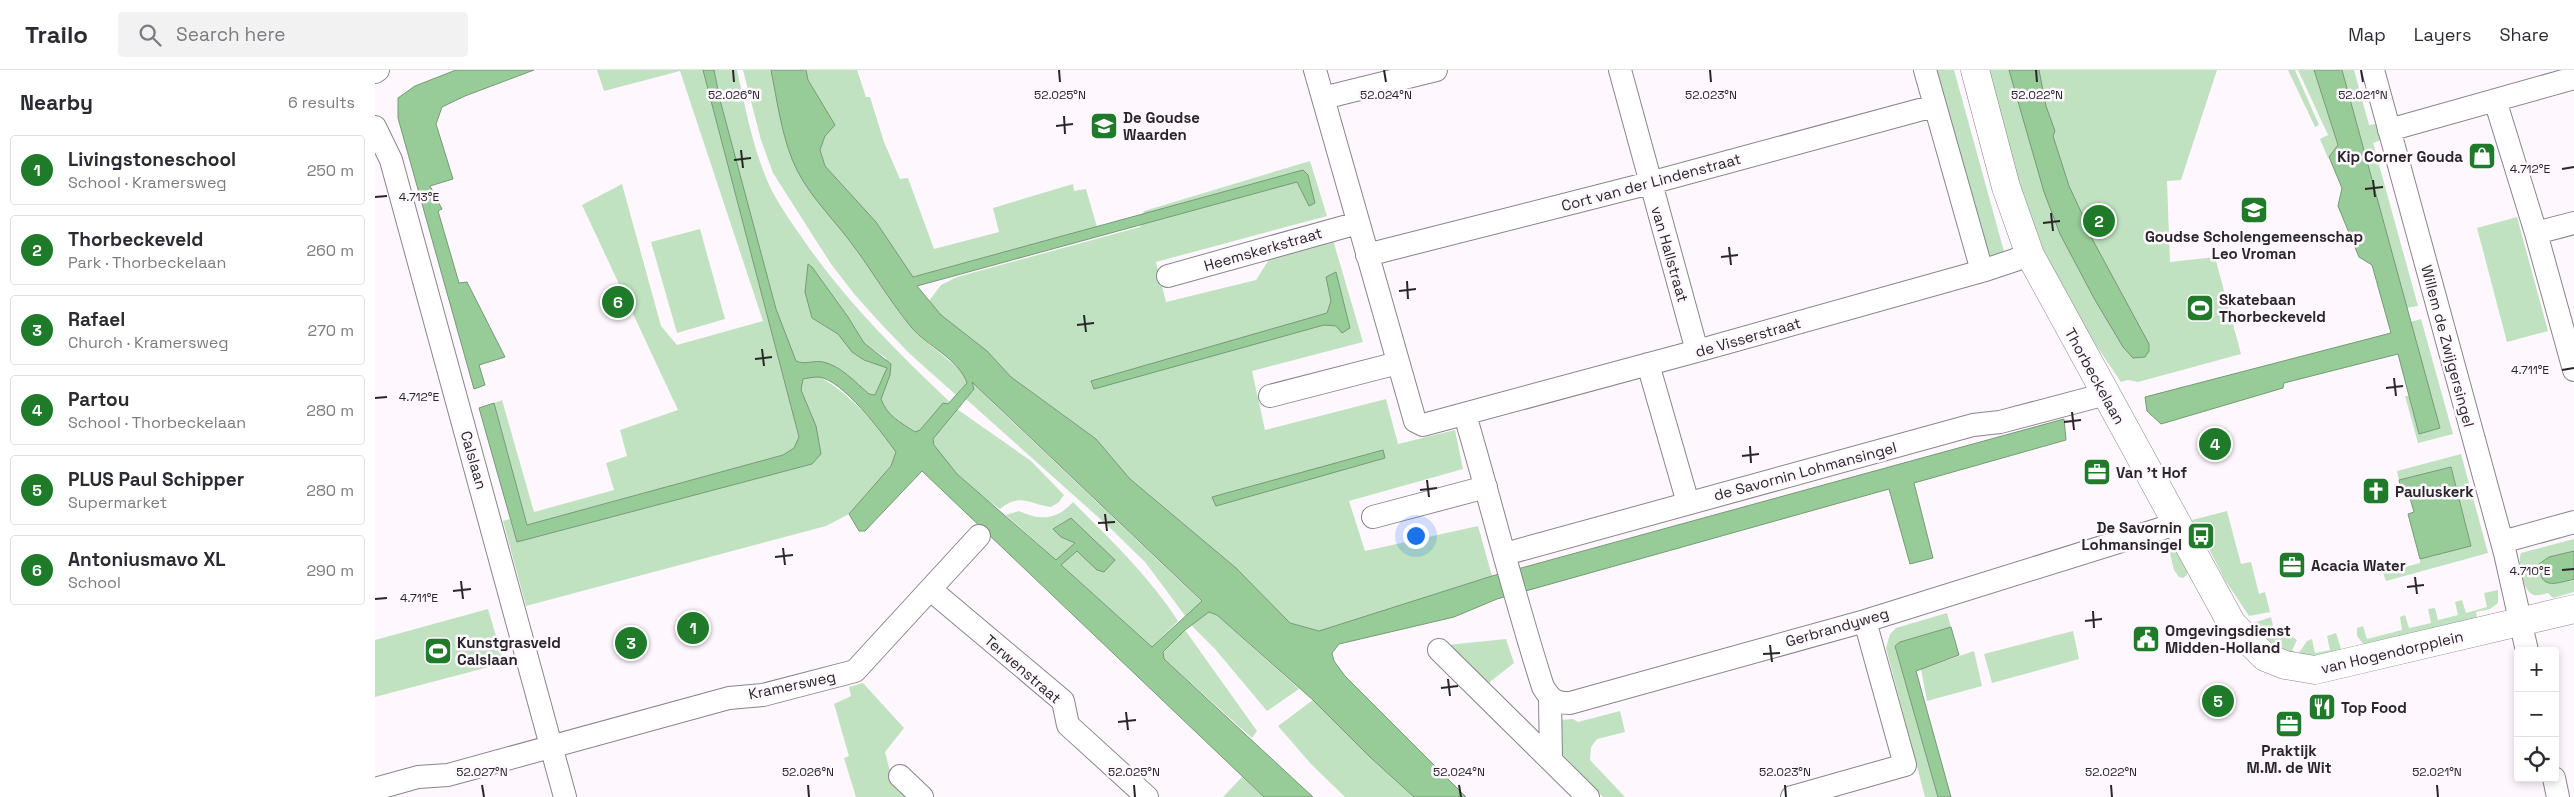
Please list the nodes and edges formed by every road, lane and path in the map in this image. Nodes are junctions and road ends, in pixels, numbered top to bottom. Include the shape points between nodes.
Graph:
1 (1315, 70) edge
2 (1620, 70) edge
3 (1925, 70) edge
4 (1975, 70) edge
5 (2373, 70) edge
6 (1424, 72) edge
7 (2574, 78) edge
8 (1323, 98) junction
9 (2495, 100) junction
10 (1934, 106) junction
11 (375, 127) edge
12 (2389, 130) junction
13 (1650, 183) junction
14 (1358, 222) junction
15 (2574, 223) edge
16 (2537, 233) junction
17 (1367, 255) junction
18 (2030, 255) junction
19 (1982, 271) junction
20 (1168, 276) dead end
21 (1697, 352) junction
22 (2573, 362) edge
23 (1398, 363) junction
24 (1648, 364) junction
25 (2106, 394) junction
26 (1270, 396) dead end
27 (1465, 416) junction
28 (1486, 486) junction
29 (1688, 503) junction
30 (1373, 518) dead end
31 (2574, 522) edge
32 (2176, 524) junction
33 (979, 536) dead end
34 (2502, 542) junction
35 (1506, 561) junction
36 (931, 590) junction
37 (2574, 609) edge
38 (1865, 620) junction
39 (2521, 623) junction
40 (2526, 647) edge
41 (1439, 650) dead end
42 (2265, 657) joint
43 (1550, 699) junction
44 (552, 747) junction
45 (1551, 759) junction
46 (900, 776) dead end
47 (2555, 782) edge
48 (375, 789) edge
49 (565, 797) edge
50 (922, 797) edge
51 (1147, 797) edge
52 (1588, 797) edge
53 (1792, 797) edge
54 (2558, 797) edge

1 - 8 street
2 - 13 street, van Hallstraat
3 - 10 street
4 - 18 main road, Thorbeckelaan via 2006,187
5 - 12 street, Willem de Zwijgersingel
6 - 8 street
7 - 9 street
8 - 14 street
9 - 12 street
9 - 16 street
10 - 13 street, Cort van der Lindenstraat
10 - 19 street
11 - 44 street, Calslaan via 391,160
12 - 34 street, Willem de Zwijgersingel
13 - 17 street, Cort van der Lindenstraat
13 - 21 street, van Hallstraat
14 - 17 street
14 - 20 street, Heemskerkstraat
15 - 16 street
16 - 22 street
17 - 23 street
18 - 19 street, de Visserstraat
18 - 25 main road, Thorbeckelaan
19 - 21 street, de Visserstraat
21 - 24 street, de Visserstraat
23 - 26 street
23 - 27 street via 1415,421 1423,425
24 - 27 street, de Visserstraat
24 - 29 street
25 - 29 street, de Savornin Lohmansingel via 2000,422 1973,425
25 - 32 main road, Thorbeckelaan
27 - 28 street
28 - 30 street
28 - 35 street
29 - 35 street, de Savornin Lohmansingel
31 - 34 street
32 - 38 street, Gerbrandyweg
32 - 42 main road, Thorbeckelaan via 2232,624
33 - 36 street, Kramersweg
34 - 39 street, Willem de Zwijgersingel
35 - 43 street via 1518,609 1543,687
36 - 44 street, Kramersweg via 855,671 763,695 729,698
36 - 51 street, Terwenstraat via 1063,701 1068,725
37 - 39 main road, van Hogendorpplein
38 - 43 street, Gerbrandyweg via 1570,702 1559,703
38 - 53 street via 1905,765
39 - 40 street, Willem de Zwijgersingel
39 - 42 main road, van Hogendorpplein via 2315,670 2285,665
41 - 45 street
43 - 45 street
44 - 48 street, Kramersweg via 448,775 418,777
44 - 49 street, Calslaan
45 - 52 street
46 - 50 street
47 - 54 street

